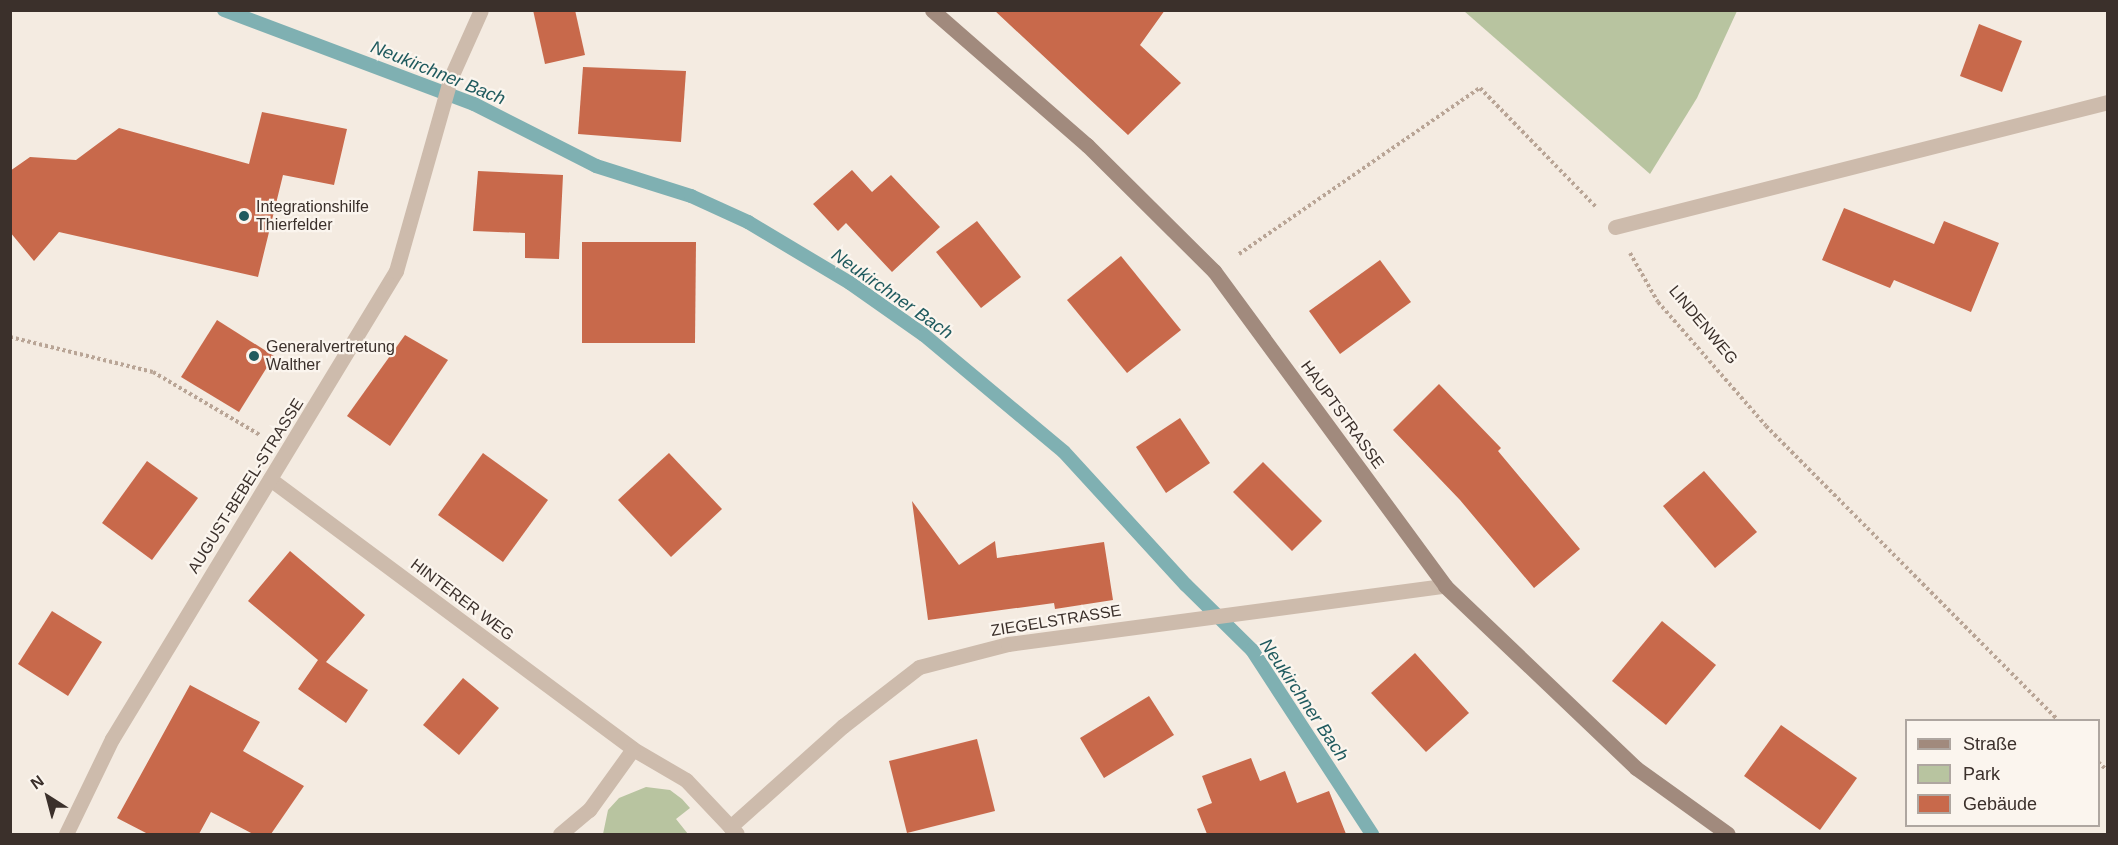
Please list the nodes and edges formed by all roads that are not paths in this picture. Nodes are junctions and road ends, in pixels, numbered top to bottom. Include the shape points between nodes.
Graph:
1 (481, 10) edge
2 (932, 10) edge
3 (2108, 102) edge
4 (1615, 227) road end
5 (270, 479) junction
6 (1445, 586) junction
7 (633, 749) junction
8 (579, 830) edge
9 (734, 831) edge
10 (66, 834) edge
11 (560, 834) edge
12 (1728, 834) edge

1 - 5 street, AUGUST-BEBEL-STRASSE via 451,76 396,271 290,452
2 - 6 main road, HAUPTSTRASSE via 1088,146 1214,271
3 - 4 street
5 - 7 street, HINTERER WEG
5 - 10 street, AUGUST-BEBEL-STRASSE via 112,739
6 - 9 street, ZIEGELSTRASSE via 1008,644 919,668 843,726
6 - 12 main road, HAUPTSTRASSE via 1636,768
7 - 8 street
7 - 9 street, HINTERER WEG via 686,780
8 - 11 street

